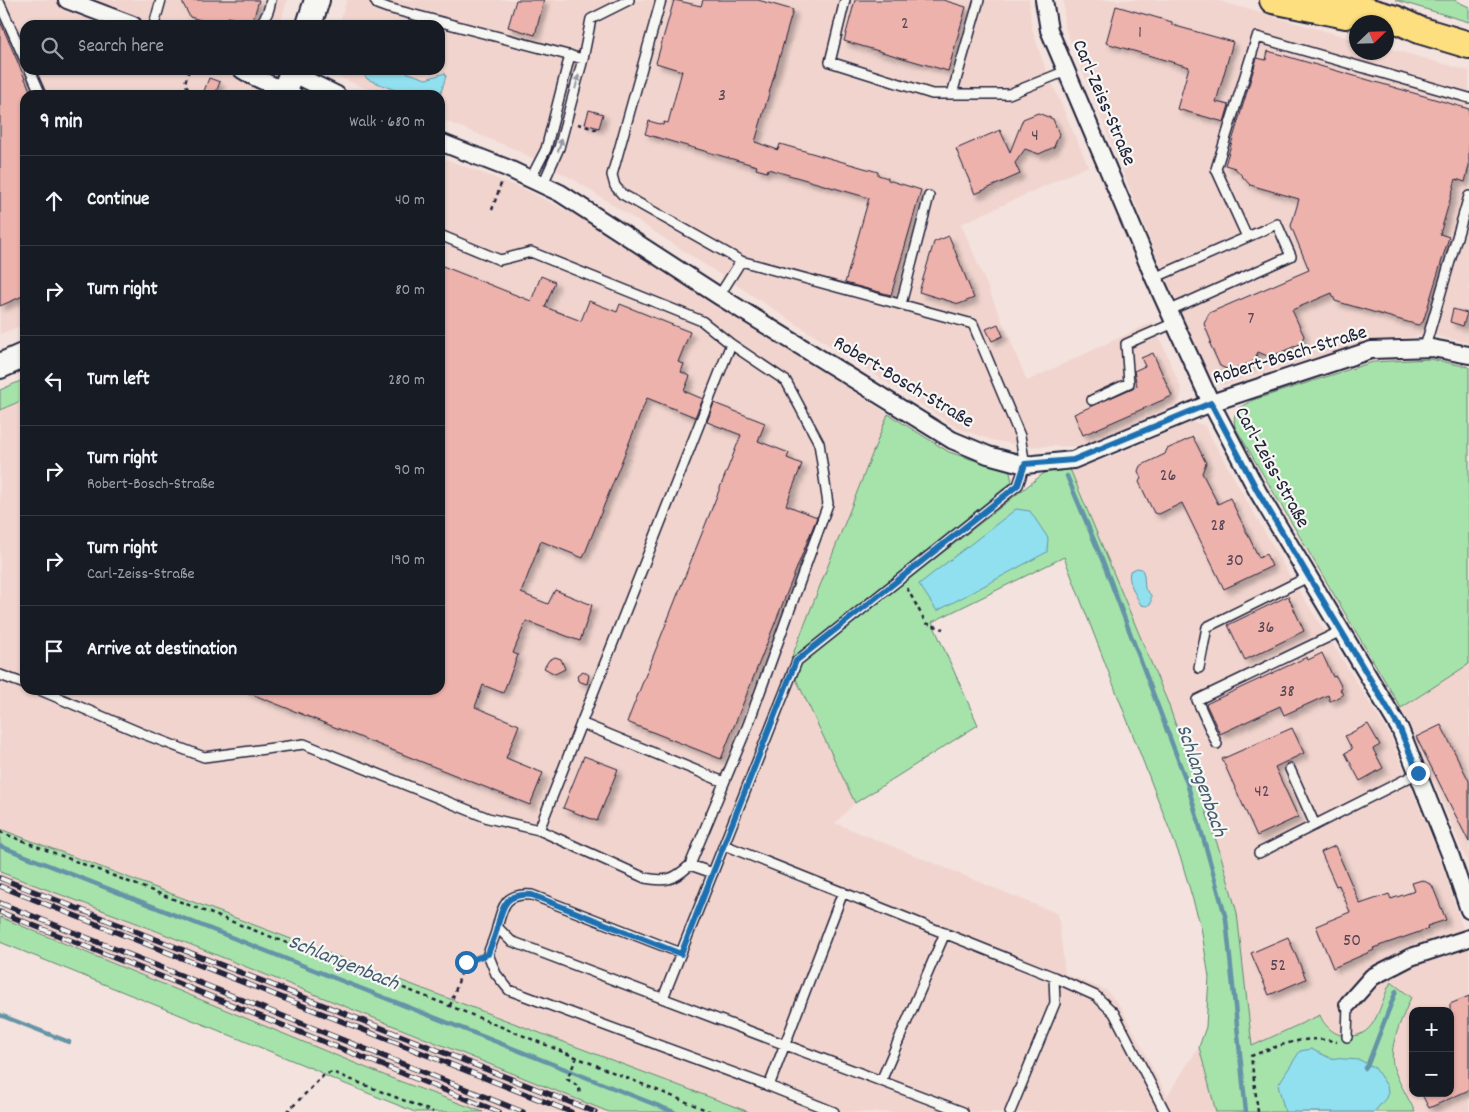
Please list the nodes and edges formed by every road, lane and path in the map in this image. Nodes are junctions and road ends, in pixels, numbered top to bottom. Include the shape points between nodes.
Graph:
1 (67, 0) edge
2 (161, 0) edge
3 (271, 0) edge
4 (317, 0) edge
5 (375, 0) edge
6 (629, 0) edge
7 (661, 0) edge
8 (845, 0) edge
9 (979, 0) edge
10 (1273, 0) edge
11 (1327, 0) edge
12 (1046, 3) edge
13 (0, 4) edge
14 (1349, 16) edge
15 (121, 20) edge
16 (155, 20) edge
17 (264, 20) edge
18 (311, 20) edge
19 (434, 20) edge
20 (445, 23) edge
21 (1394, 29) edge
22 (1419, 30) junction
23 (1469, 44) edge
24 (20, 49) edge
25 (570, 55) junction
26 (583, 59) junction
27 (1066, 70) junction
28 (32, 75) edge
29 (187, 75) edge
30 (250, 75) edge
31 (289, 82) edge
32 (39, 90) edge
33 (189, 90) edge
34 (319, 90) edge
35 (952, 94) junction
36 (1469, 98) edge
37 (567, 121) junction
38 (598, 130) dead end
39 (445, 144) edge
40 (507, 168) junction
41 (537, 181) junction
42 (929, 196) dead end
43 (1469, 196) edge
44 (492, 210) dead end
45 (445, 237) edge
46 (1247, 237) junction
47 (741, 261) junction
48 (1154, 278) junction
49 (719, 296) junction
50 (901, 304) junction
51 (1171, 317) junction
52 (731, 344) junction
53 (1425, 347) junction
54 (1469, 355) edge
55 (20, 357) edge
56 (0, 366) edge
57 (1092, 400) dead end
58 (1211, 403) junction
59 (1025, 464) junction
60 (1308, 577) junction
61 (901, 578) junction
62 (943, 629) dead end
63 (1341, 631) junction
64 (1199, 668) dead end
65 (0, 675) edge
66 (20, 682) edge
67 (52, 695) edge
68 (581, 723) junction
69 (1217, 744) dead end
70 (1290, 769) dead end
71 (1418, 773) junction
72 (724, 782) junction
73 (1315, 825) junction
74 (539, 830) junction
75 (0, 832) edge
76 (724, 845) junction
77 (1259, 853) dead end
78 (690, 865) junction
79 (713, 873) junction
80 (843, 892) junction
81 (1469, 910) edge
82 (497, 927) junction
83 (945, 933) junction
84 (1469, 938) edge
85 (488, 954) junction
86 (681, 954) junction
87 (1054, 977) junction
88 (663, 998) junction
89 (1348, 1004) joint
90 (450, 1006) junction
91 (1348, 1037) joint
92 (784, 1044) junction
93 (577, 1057) junction
94 (881, 1081) junction
95 (769, 1086) junction
96 (580, 1096) dead end
97 (287, 1112) edge
98 (433, 1112) edge
99 (711, 1112) edge
100 (834, 1112) edge
101 (962, 1112) edge
102 (1010, 1112) edge
103 (1165, 1112) edge
104 (1258, 1112) edge

1 - 15 street
2 - 16 lane
3 - 17 lane
4 - 18 main road
5 - 19 lane via 388,8
6 - 26 lane via 591,19
7 - 47 lane via 612,176 615,186 622,194
8 - 35 lane via 830,62 932,94
9 - 35 lane
10 - 14 main road
11 - 22 main road via 1395,19
12 - 27 street, Carl-Zeiss-Straße via 1049,30
13 - 24 lane
20 - 25 lane
21 - 22 main road
22 - 23 main road
25 - 26 lane
25 - 41 lane
37 -> 26 lane
27 - 35 lane via 1009,94
27 - 48 street, Carl-Zeiss-Straße
28 - 32 lane
29 - 33 path via 185,83
30 - 31 street
31 - 34 street
36 - 46 lane via 1257,37 1216,169
37 - 38 path
41 -> 37 lane via 559,148
39 - 40 street, Robert-Bosch-Straße
40 - 41 street, Robert-Bosch-Straße
40 - 44 path
41 - 49 street, Robert-Bosch-Straße
42 - 50 lane
43 - 53 lane
45 - 52 lane via 500,260 531,252 702,321
46 - 48 lane
46 - 51 lane via 1276,224 1291,256
47 - 49 lane
47 - 50 lane
48 - 51 street, Carl-Zeiss-Straße
49 - 59 street, Robert-Bosch-Straße via 952,440
50 - 59 lane via 973,324 1020,436
51 - 57 lane via 1126,344 1129,383
51 - 58 street, Carl-Zeiss-Straße
52 - 68 lane
52 - 72 lane via 786,381 819,443 828,504 748,726
53 - 54 street, Robert-Bosch-Straße
53 - 58 street, Robert-Bosch-Straße via 1371,350
55 - 56 main road
58 - 59 street, Robert-Bosch-Straße via 1073,460
58 - 60 street, Carl-Zeiss-Straße
59 - 61 lane via 1018,485
60 - 63 street, Carl-Zeiss-Straße
60 - 64 lane via 1207,626
61 - 62 path via 926,623
61 - 76 lane via 796,661
63 - 69 lane via 1197,700
63 - 71 street, Carl-Zeiss-Straße via 1400,729
65 - 66 lane
67 - 74 lane via 204,757 304,744 488,818
68 - 72 lane
68 - 74 lane
70 - 73 lane
71 - 73 lane
71 - 81 street, Carl-Zeiss-Straße
72 - 78 lane
73 - 77 lane
74 - 78 lane via 645,878 660,881 672,878
75 - 90 path
76 - 79 lane
76 - 80 lane
78 - 79 lane
79 - 86 lane
80 - 83 lane
80 - 92 lane
82 - 85 lane
82 - 86 lane via 511,897 532,895
82 - 88 lane via 510,941
83 - 87 lane
83 - 94 lane
84 - 89 street via 1411,957 1372,978
85 - 90 path via 466,962
85 - 95 lane via 496,974 509,990
86 - 88 lane
87 - 102 lane via 1055,1003
87 - 103 lane via 1096,996 1114,1013
88 - 92 lane
89 - 91 lane
90 - 93 path
91 - 104 path via 1346,1044 1317,1038 1299,1039 1251,1056
92 - 94 lane
92 - 95 lane
93 - 96 path via 567,1079 579,1087
93 - 99 path
94 - 101 lane
95 - 100 lane
97 - 98 path via 323,1076 332,1072

